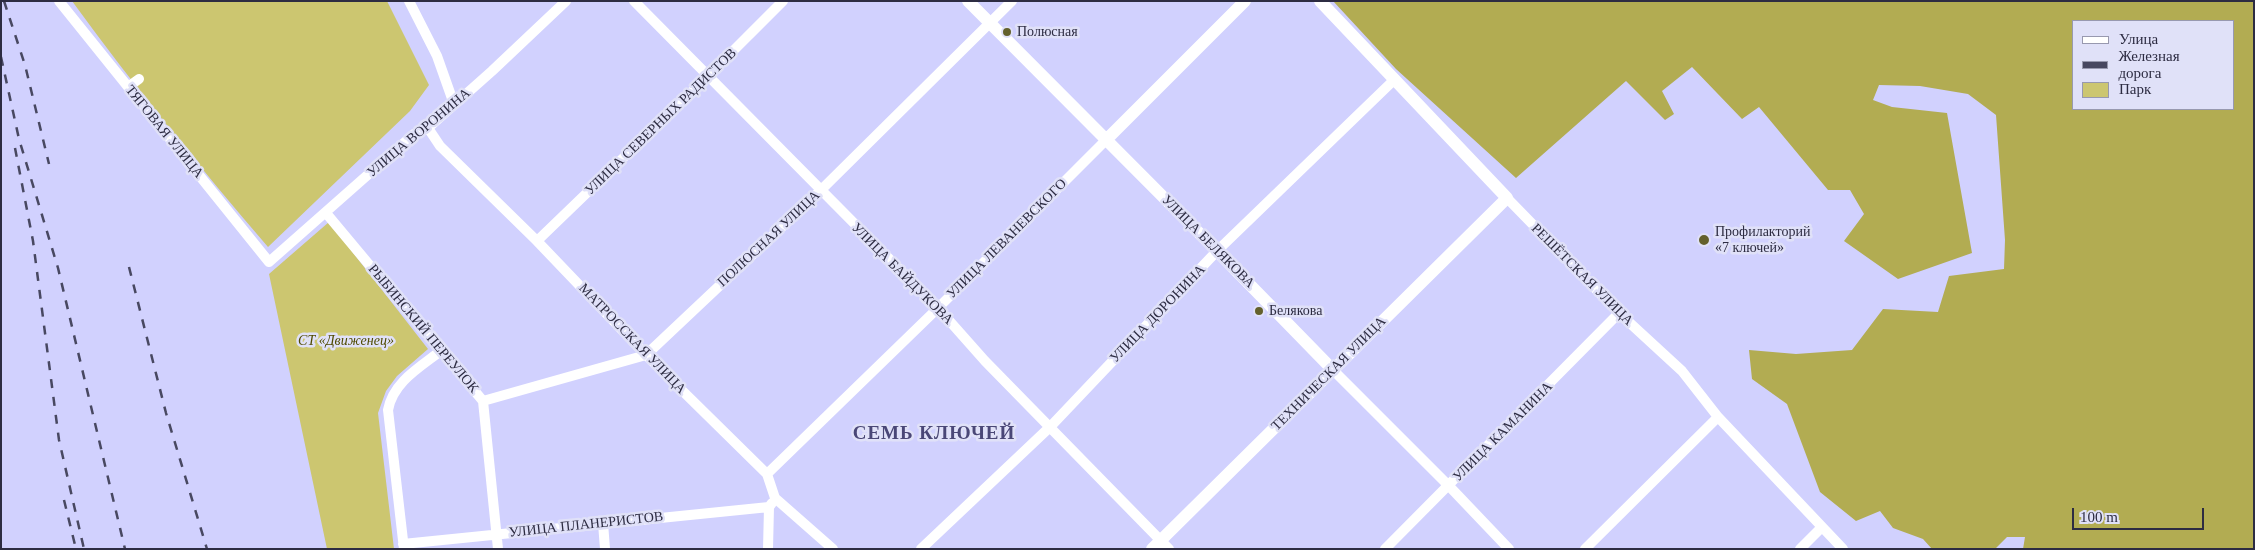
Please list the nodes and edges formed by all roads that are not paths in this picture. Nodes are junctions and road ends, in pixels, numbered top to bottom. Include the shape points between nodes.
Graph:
1 (59, 1) edge
2 (409, 1) edge
3 (566, 1) edge
4 (634, 1) edge
5 (783, 1) edge
6 (968, 1) edge
7 (1012, 1) edge
8 (1245, 1) edge
9 (1320, 1) edge
10 (989, 23) junction
11 (707, 77) junction
12 (139, 79) dead end
13 (1395, 79) junction
14 (128, 87) junction
15 (454, 104) junction
16 (428, 128) junction
17 (1105, 141) junction
18 (820, 191) junction
19 (1507, 198) junction
20 (326, 213) junction
21 (537, 241) junction
22 (1218, 251) junction
23 (269, 262) joint
24 (938, 308) junction
25 (1619, 314) junction
26 (442, 350) junction
27 (646, 356) junction
28 (1333, 370) junction
29 (483, 401) junction
30 (1718, 417) junction
31 (1051, 426) junction
32 (767, 474) junction
33 (1450, 486) junction
34 (775, 498) junction
35 (769, 507) junction
36 (603, 523) junction
37 (1822, 528) junction
38 (496, 534) junction
39 (403, 546) edge
40 (1161, 546) edge
41 (498, 549) edge
42 (605, 549) edge
43 (768, 549) edge
44 (833, 549) edge
45 (920, 549) edge
46 (1385, 549) edge
47 (1509, 549) edge
48 (1585, 549) edge
49 (1800, 549) edge
50 (1843, 549) edge

1 - 14 street, ТЯГОВАЯ УЛИЦА
2 - 15 street via 437,56
3 - 15 street, УЛИЦА ВОРОНИНА
4 - 11 street, УЛИЦА БАЙДУКОВА
5 - 11 street, УЛИЦА СЕВЕРНЫХ РАДИСТОВ
6 - 10 street, УЛИЦА БЕЛЯКОВА
7 - 10 street, ПОЛЮСНАЯ УЛИЦА
8 - 17 street, УЛИЦА ЛЕВАНЕВСКОГО
9 - 13 street, РЕШЁТСКАЯ УЛИЦА
10 - 17 street, УЛИЦА БЕЛЯКОВА
10 - 18 street, ПОЛЮСНАЯ УЛИЦА
11 - 18 street, УЛИЦА БАЙДУКОВА
11 - 21 street, УЛИЦА СЕВЕРНЫХ РАДИСТОВ
12 - 14 street
13 - 19 street, РЕШЁТСКАЯ УЛИЦА
13 - 22 street, УЛИЦА ДОРОНИНА
14 - 23 street, ТЯГОВАЯ УЛИЦА
15 - 16 street, УЛИЦА ВОРОНИНА
16 - 20 street, УЛИЦА ВОРОНИНА via 414,134
16 - 21 street, МАТРОССКАЯ УЛИЦА via 440,146
17 - 22 street, УЛИЦА БЕЛЯКОВА
17 - 24 street, УЛИЦА ЛЕВАНЕВСКОГО
18 - 24 street, УЛИЦА БАЙДУКОВА
18 - 27 street, ПОЛЮСНАЯ УЛИЦА
19 - 25 street, РЕШЁТСКАЯ УЛИЦА
19 - 28 street, ТЕХНИЧЕСКАЯ УЛИЦА
20 - 23 street, УЛИЦА ВОРОНИНА
20 - 26 street, РЫБИНСКИЙ ПЕРЕУЛОК
21 - 27 street, МАТРОССКАЯ УЛИЦА
22 - 28 street, УЛИЦА БЕЛЯКОВА
22 - 31 street, УЛИЦА ДОРОНИНА
24 - 31 street, УЛИЦА БАЙДУКОВА via 985,361
24 - 32 street, УЛИЦА ЛЕВАНЕВСКОГО
25 - 30 street, РЕШЁТСКАЯ УЛИЦА via 1682,371
25 - 33 street, УЛИЦА КАМАНИНА
26 - 29 street, РЫБИНСКИЙ ПЕРЕУЛОК
26 - 39 street via 402,382 390,396 388,410
27 - 29 street, ПОЛЮСНАЯ УЛИЦА
27 - 32 street, МАТРОССКАЯ УЛИЦА
28 - 33 street, УЛИЦА БЕЛЯКОВА
28 - 40 street, ТЕХНИЧЕСКАЯ УЛИЦА
29 - 38 street, РЫБИНСКИЙ ПЕРЕУЛОК
30 - 37 street, РЕШЁТСКАЯ УЛИЦА
30 - 48 street
31 - 40 street, УЛИЦА БАЙДУКОВА
31 - 45 street, УЛИЦА ДОРОНИНА
32 - 34 street, МАТРОССКАЯ УЛИЦА
33 - 46 street, УЛИЦА КАМАНИНА
33 - 47 street, УЛИЦА БЕЛЯКОВА
34 - 35 street
34 - 44 street
35 - 36 street, УЛИЦА ПЛАНЕРИСТОВ
35 - 43 street
36 - 38 street, УЛИЦА ПЛАНЕРИСТОВ
36 - 42 street
37 - 49 street
37 - 50 street, РЕШЁТСКАЯ УЛИЦА
38 - 39 street, УЛИЦА ПЛАНЕРИСТОВ
38 - 41 street, РЫБИНСКИЙ ПЕРЕУЛОК

